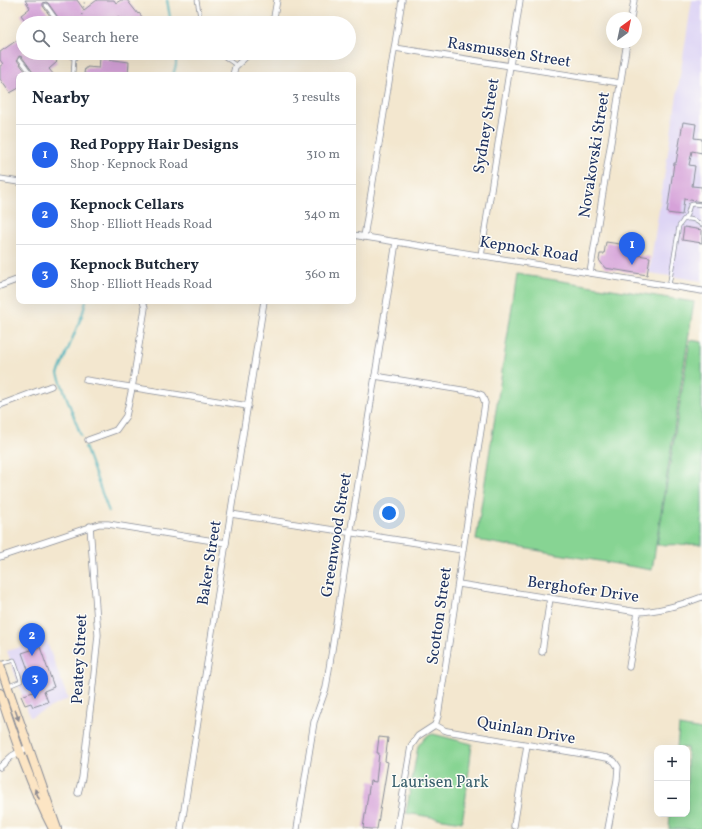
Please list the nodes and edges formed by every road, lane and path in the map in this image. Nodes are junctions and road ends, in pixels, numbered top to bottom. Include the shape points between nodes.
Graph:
1 (85, 0) edge
2 (197, 0) edge
3 (277, 0) edge
4 (402, 0) edge
5 (520, 0) edge
6 (634, 0) edge
7 (46, 5) dead end
8 (632, 12) edge
9 (54, 16) edge
10 (82, 16) edge
11 (200, 16) edge
12 (274, 16) edge
13 (395, 48) junction
14 (626, 48) edge
15 (21, 60) edge
16 (74, 60) edge
17 (229, 60) edge
18 (243, 60) edge
19 (237, 66) junction
20 (510, 66) junction
21 (30, 72) edge
22 (73, 72) edge
23 (234, 72) edge
24 (620, 83) junction
25 (0, 179) edge
26 (16, 182) edge
27 (702, 205) edge
28 (683, 220) junction
29 (702, 225) edge
30 (356, 236) edge
31 (364, 237) junction
32 (396, 242) junction
33 (481, 256) junction
34 (590, 273) junction
35 (16, 280) edge
36 (0, 286) edge
37 (669, 286) junction
38 (702, 291) edge
39 (144, 304) edge
40 (264, 304) edge
41 (375, 376) junction
42 (86, 380) dead end
43 (51, 386) dead end
44 (132, 388) junction
45 (0, 405) edge
46 (248, 406) junction
47 (123, 422) junction
48 (129, 426) dead end
49 (88, 440) dead end
50 (231, 514) junction
51 (90, 526) junction
52 (351, 533) junction
53 (226, 542) junction
54 (462, 550) junction
55 (0, 557) edge
56 (459, 584) junction
57 (702, 597) edge
58 (550, 598) junction
59 (638, 612) junction
60 (542, 652) dead end
61 (0, 664) edge
62 (629, 666) dead end
63 (8, 687) junction
64 (0, 693) edge
65 (435, 724) junction
66 (527, 745) junction
67 (28, 747) junction
68 (19, 752) junction
69 (0, 767) edge
70 (78, 793) dead end
71 (514, 826) dead end
72 (53, 829) edge
73 (58, 829) edge
74 (180, 829) edge
75 (297, 829) edge
76 (397, 829) edge
77 (608, 829) edge

1 - 10 path
2 - 11 lane
3 - 12 street
4 - 13 street
5 - 20 street, Sydney Street
6 - 8 street
7 - 9 lane
13 - 20 street, Rasmussen Street
13 - 31 street
14 - 24 street, Novakovski Street
15 - 21 lane
16 - 22 lane
17 - 19 lane
18 - 19 street
19 - 23 street
20 - 24 street, Rasmussen Street
20 - 33 street, Sydney Street
24 - 34 street, Novakovski Street
25 - 26 street
27 - 28 lane via 690,205
28 - 29 lane via 694,220
28 - 37 lane via 679,226
30 - 31 street, Kepnock Road
31 - 32 street, Kepnock Road
32 - 33 street, Kepnock Road
32 - 41 street, Greenwood Street
33 - 34 street, Kepnock Road
34 - 37 street, Kepnock Road
35 - 36 street
37 - 38 street, Kepnock Road
39 - 44 street
40 - 46 street, Baker Street
41 - 52 street, Greenwood Street
41 - 54 street, Scotton Street via 482,395 485,408
42 - 44 street
43 - 45 street
44 - 46 street
44 - 47 street via 128,412
46 - 50 street, Baker Street
47 - 48 street
47 - 49 street via 116,430
50 - 52 street
50 - 53 street, Baker Street
51 - 53 street via 108,524
51 - 55 street
51 - 70 street, Peatey Street via 98,635 82,778
52 - 54 street
52 - 75 street, Greenwood Street via 326,688 314,722
53 - 74 street, Baker Street
54 - 56 street, Scotton Street
56 - 58 street, Berghofer Drive
56 - 65 street, Scotton Street
57 - 59 street, Berghofer Drive via 676,607
58 - 59 street, Berghofer Drive
58 - 60 street
59 - 62 street
61 - 63 street
61 - 63 lane via 14,660 22,681
63 -> 67 street
64 - 68 street
65 - 66 street, Quinlan Drive via 444,730
65 - 76 street via 418,736 411,746
66 - 71 street
66 - 77 street, Quinlan Drive via 614,761 618,767 617,780
67 - 68 street
67 - 73 street
68 - 69 street
72 -> 68 street

